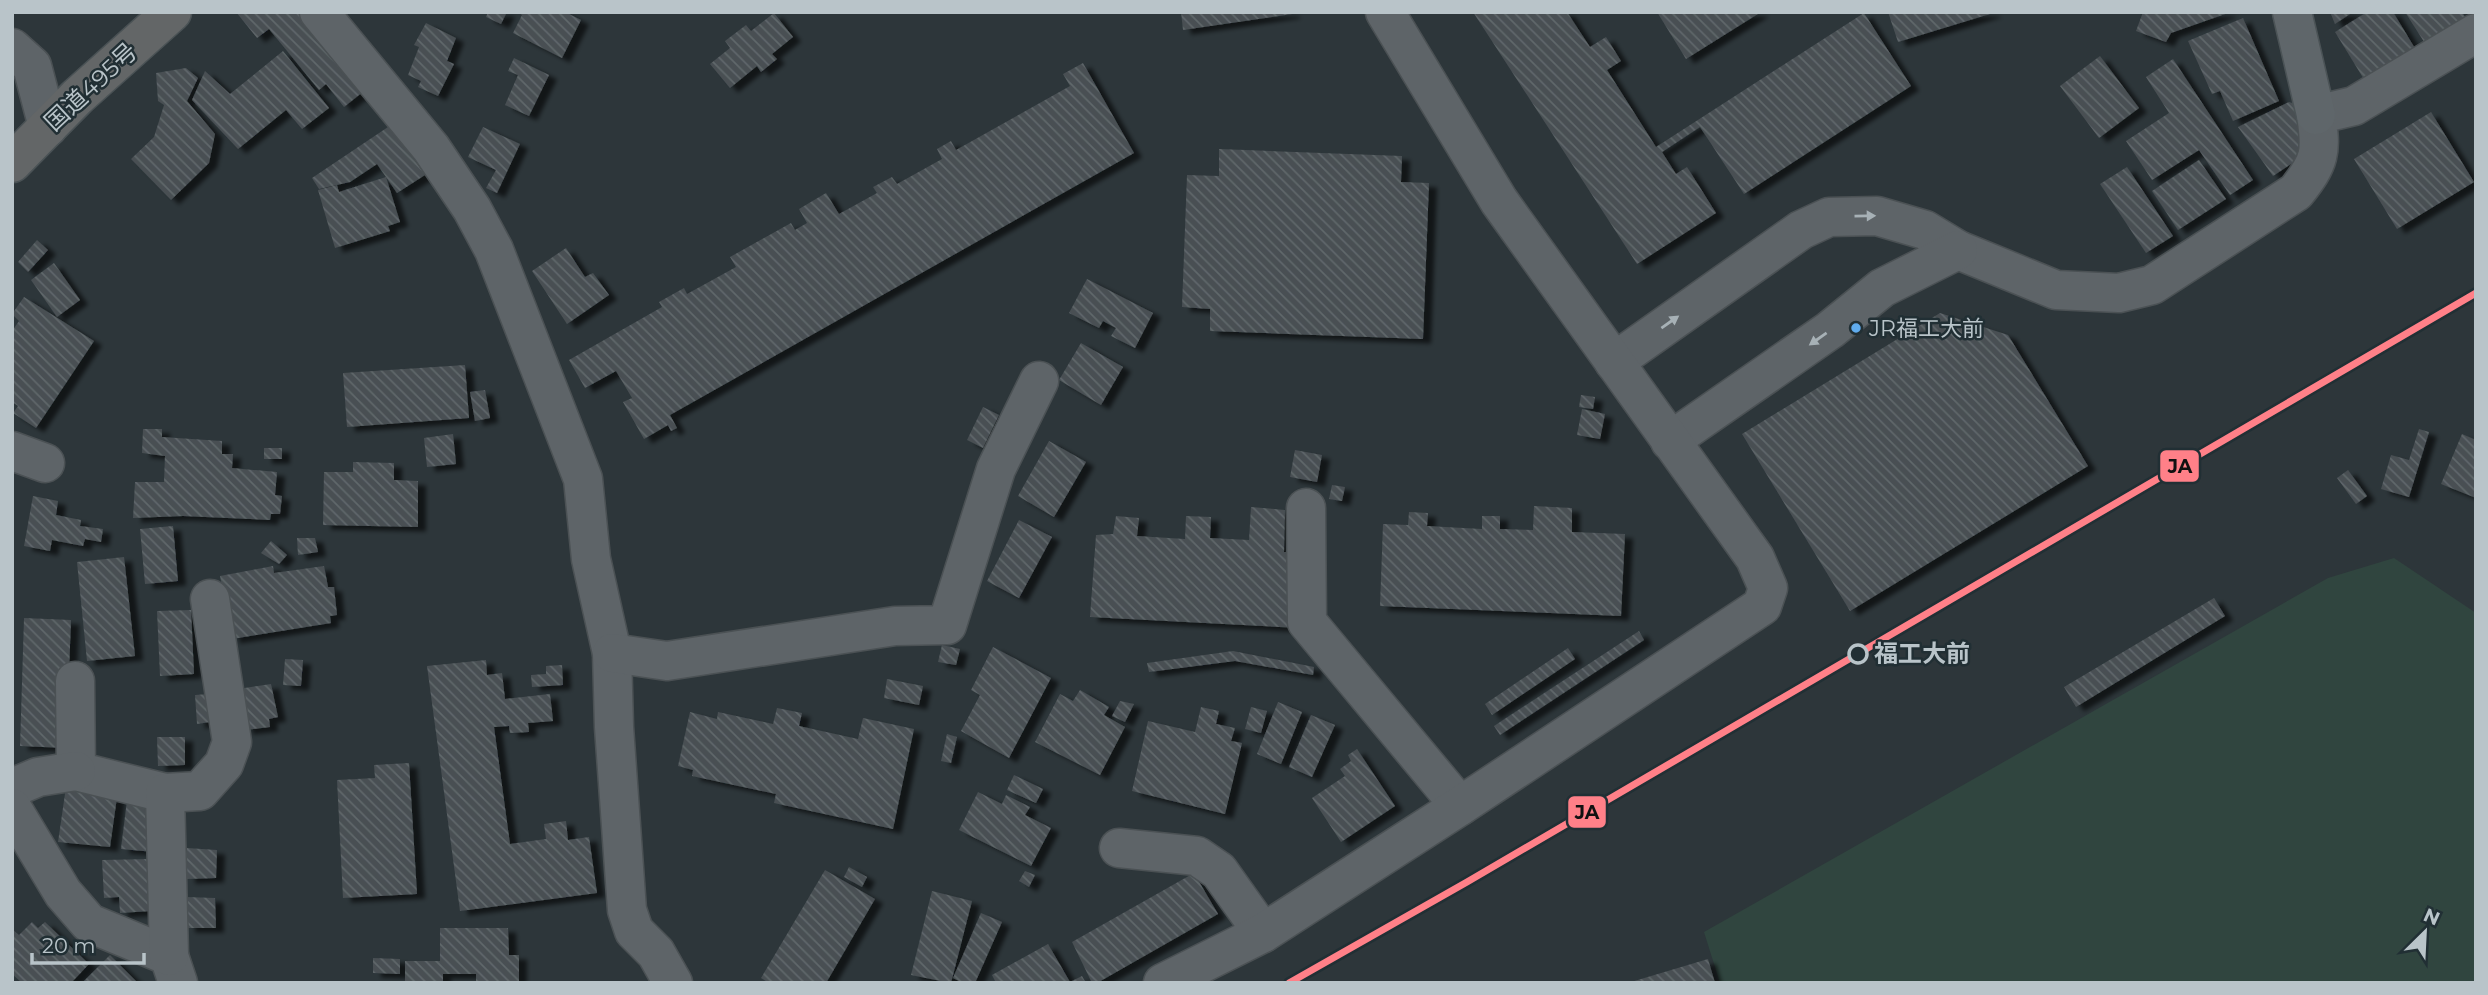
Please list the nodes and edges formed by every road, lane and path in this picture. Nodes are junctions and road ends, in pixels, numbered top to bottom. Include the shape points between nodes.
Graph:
1 (172, 12) edge
2 (318, 12) edge
3 (1385, 12) edge
4 (2292, 12) edge
5 (2476, 33) edge
6 (12, 48) edge
7 (2316, 115) junction
8 (48, 127) junction
9 (12, 163) edge
10 (1958, 250) junction
11 (1614, 362) junction
12 (1038, 381) dead end
13 (1670, 440) junction
14 (1306, 508) dead end
15 (210, 599) dead end
16 (612, 653) junction
17 (75, 681) dead end
18 (76, 771) junction
19 (12, 788) edge
20 (165, 793) junction
21 (1460, 806) junction
22 (12, 808) edge
23 (1119, 848) dead end
24 (1262, 933) junction
25 (174, 969) edge
26 (673, 983) edge
27 (1163, 983) edge

1 - 8 highway, 国道495号
2 - 16 street via 431,148 494,250 583,480 591,559
3 - 11 street via 1499,201
4 - 7 main road
5 - 7 street via 2354,106
6 - 8 street via 32,66
7 - 10 street via 2321,146 2312,172 2296,192 2152,285 2119,293 2056,290
8 - 9 highway, 国道495号
11 -> 10 street via 1801,230 1829,217 1877,216 1925,230
10 -> 13 street via 1882,288 1830,330
11 - 13 street
12 - 16 street via 996,470 947,625 895,626 667,661
13 - 21 street via 1755,558 1768,588 1762,606
14 - 21 street via 1307,622
15 - 20 street via 232,743 224,764 200,791
16 - 26 street via 627,910 634,930 656,953
17 - 18 street
18 - 19 street via 38,777
18 - 20 street
20 - 25 street
21 - 24 street
22 - 25 street via 63,893 89,923
23 - 24 street via 1198,856 1219,871
24 - 27 street

